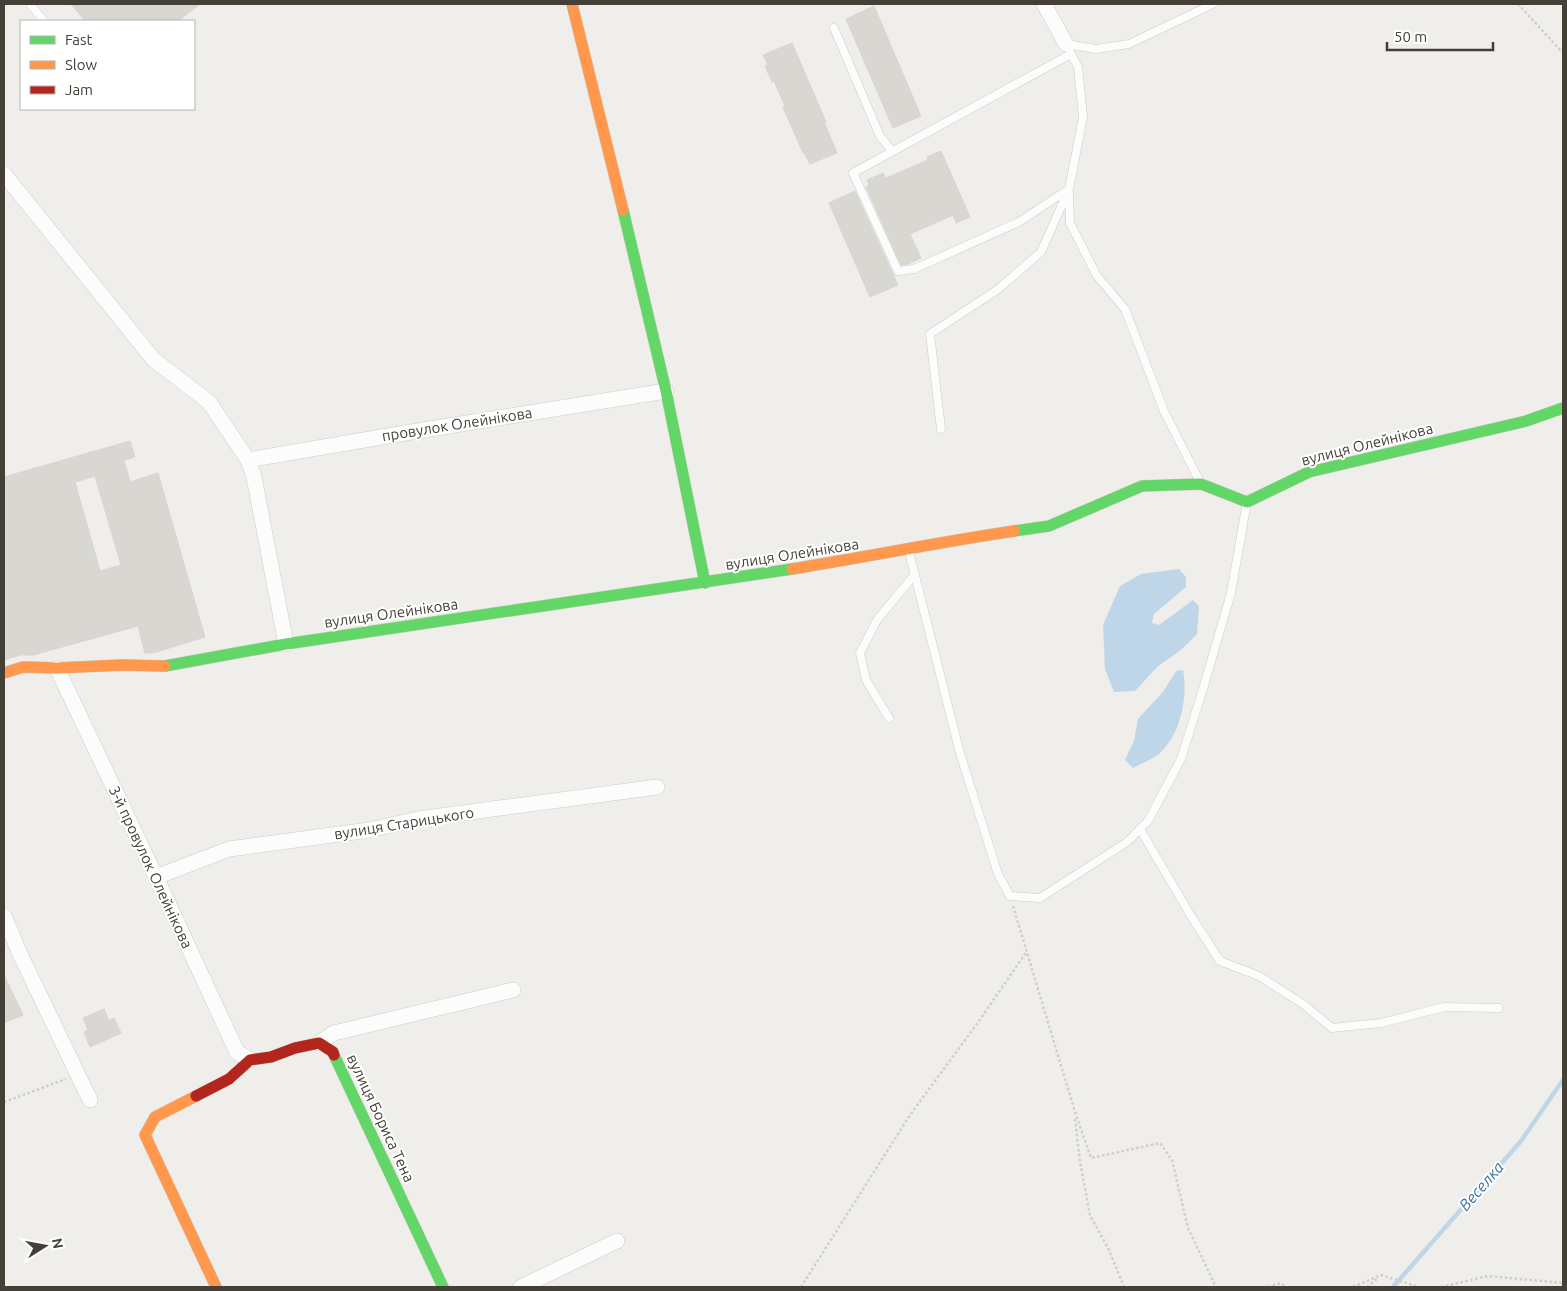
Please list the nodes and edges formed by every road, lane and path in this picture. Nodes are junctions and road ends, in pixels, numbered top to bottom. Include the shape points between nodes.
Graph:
1 (30, 4) edge
2 (572, 4) edge
3 (1044, 4) edge
4 (1213, 4) edge
5 (1518, 4) edge
6 (43, 20) edge
7 (834, 28) dead end
8 (1069, 49) junction
9 (1563, 53) edge
10 (892, 151) junction
11 (4, 174) edge
12 (1069, 189) junction
13 (666, 390) junction
14 (1563, 408) edge
15 (942, 429) dead end
16 (248, 460) junction
17 (1201, 484) junction
18 (1247, 502) junction
19 (908, 550) junction
20 (915, 574) junction
21 (705, 582) junction
22 (286, 644) junction
23 (57, 668) junction
24 (4, 674) edge
25 (890, 718) dead end
26 (657, 787) dead end
27 (1140, 829) junction
28 (156, 877) junction
29 (1010, 896) junction
30 (4, 916) edge
31 (1027, 951) junction
32 (513, 990) dead end
33 (1499, 1008) dead end
34 (319, 1043) junction
35 (250, 1060) junction
36 (78, 1075) junction
37 (90, 1100) dead end
38 (4, 1102) edge
39 (1075, 1112) junction
40 (617, 1242) dead end
41 (1381, 1275) junction
42 (1563, 1283) edge
43 (216, 1287) edge
44 (443, 1287) edge
45 (521, 1287) edge
46 (801, 1287) edge
47 (1124, 1287) edge
48 (1216, 1287) edge
49 (1268, 1287) edge
50 (1286, 1287) edge
51 (1353, 1287) edge
52 (1367, 1287) edge
53 (1419, 1287) edge
54 (1441, 1287) edge

1 - 6 lane
2 - 13 street
3 - 8 street
4 - 8 lane via 1129,44
5 - 9 path
7 - 10 lane via 880,136
8 - 10 lane
8 - 12 lane via 1078,68 1083,117
10 - 12 lane via 852,172 898,271 914,269 1019,222
11 - 16 street via 154,360 209,402
12 - 15 lane via 1041,252 997,290 930,334
12 - 17 lane via 1070,223 1097,276 1125,309 1164,411
13 - 16 street, провулок Олейнікова
13 - 21 street
14 - 18 street, вулиця Олейнікова via 1526,421 1309,472
16 - 22 street
17 - 18 street, вулиця Олейнікова
17 - 19 street, вулиця Олейнікова via 1142,486 1049,526
18 - 27 lane via 1231,593 1181,759 1148,821
19 - 20 lane
19 - 21 street, вулиця Олейнікова
20 - 25 lane via 877,620 860,653 866,680
20 - 29 lane via 960,753 998,874
21 - 22 street, вулиця Олейнікова
22 - 23 street, вулиця Олейнікова via 168,666
23 - 24 street, вулиця Олейнікова via 23,667
23 - 28 street, 3-й провулок Олейнікова
26 - 28 street, вулиця Старицького via 418,819 369,830 229,849
27 - 29 lane via 1127,842 1040,898
27 - 33 lane via 1220,961 1259,976 1303,1004 1332,1028 1381,1023 1444,1008
28 - 35 street, 3-й провулок Олейнікова via 237,1052
29 - 31 path
30 - 36 street
31 - 39 path
31 - 46 path via 910,1115
32 - 34 street via 334,1032
34 - 35 street via 271,1058
34 - 44 street, вулиця Бориса Тена via 333,1052
35 - 43 street via 229,1079 155,1117 145,1135
36 - 37 street
36 - 38 path
39 - 47 path via 1090,1215
39 - 48 path via 1091,1158 1160,1143 1172,1160 1188,1228
40 - 45 street
41 - 51 path
41 - 52 path
41 - 53 path
42 - 54 path via 1488,1276
49 - 50 path via 1281,1283

